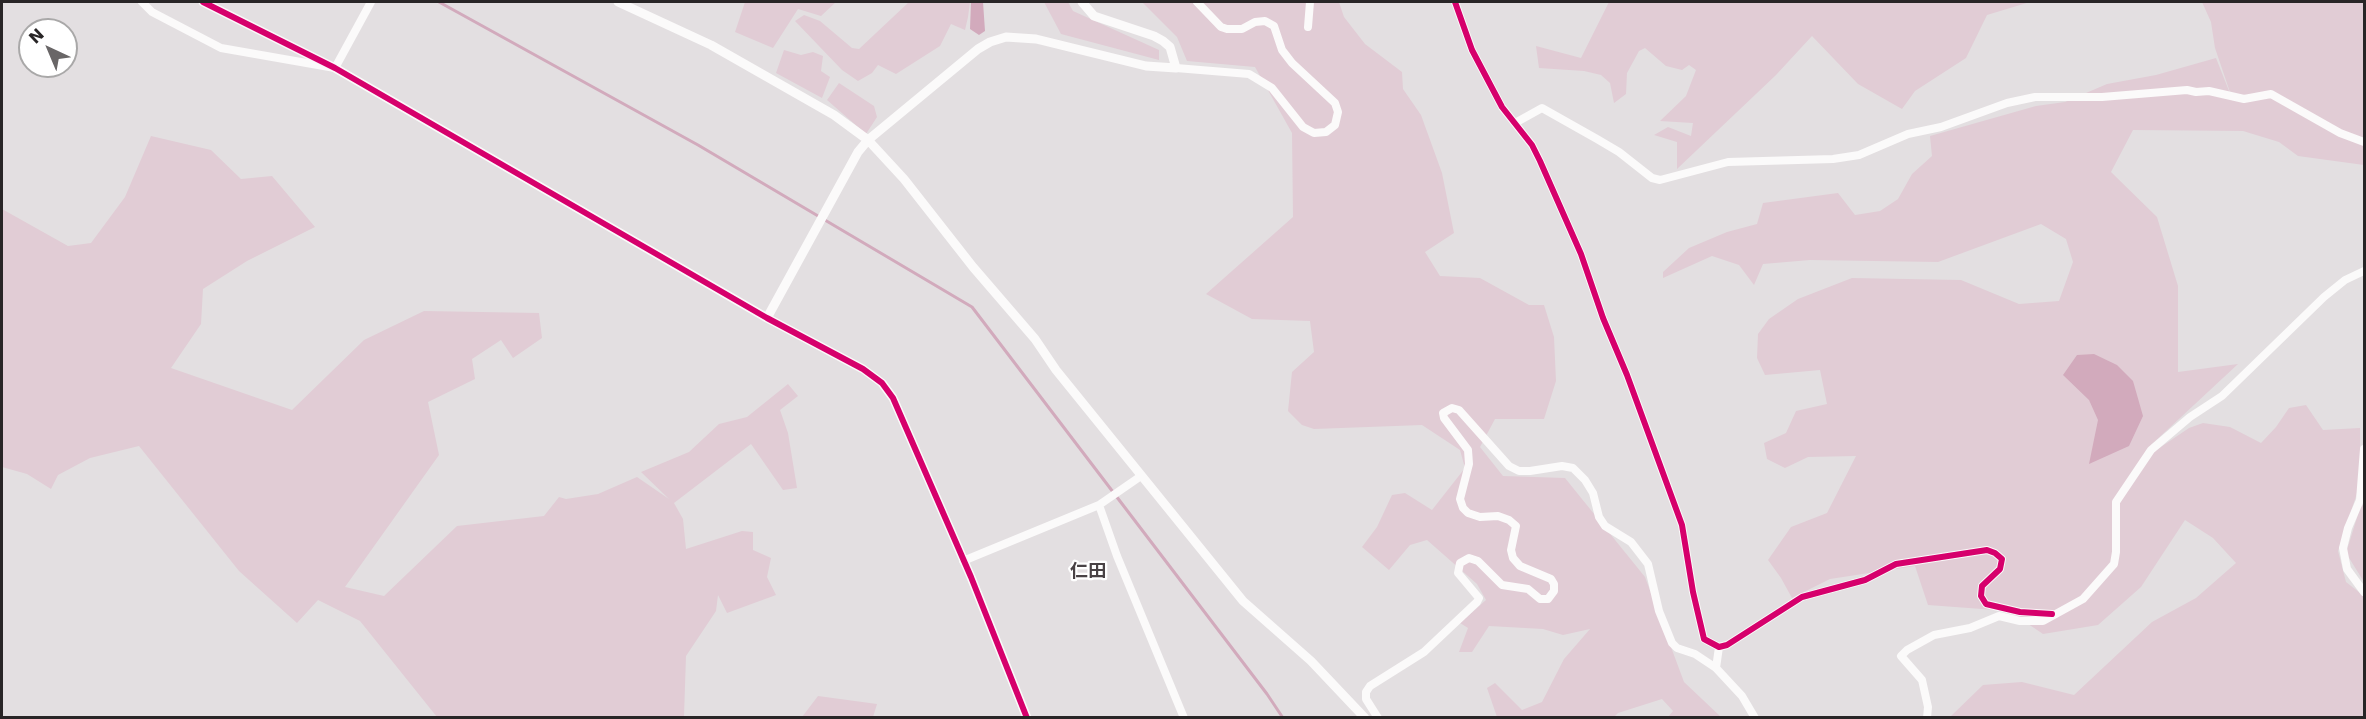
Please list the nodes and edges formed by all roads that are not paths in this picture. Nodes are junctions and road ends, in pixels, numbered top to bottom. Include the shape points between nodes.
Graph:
1 (142, 2) edge
2 (203, 2) edge
3 (371, 2) edge
4 (618, 2) edge
5 (1082, 2) edge
6 (1197, 2) edge
7 (1310, 2) edge
8 (1455, 2) edge
9 (1308, 27) dead end
10 (335, 68) junction
11 (1176, 68) junction
12 (1515, 123) junction
13 (868, 140) junction
14 (2364, 142) edge
15 (2364, 271) edge
16 (767, 318) junction
17 (2364, 448) edge
18 (1140, 476) junction
19 (2362, 503) edge
20 (1099, 505) junction
21 (963, 561) junction
22 (2364, 592) edge
23 (2052, 614) junction
24 (1719, 647) junction
25 (1716, 668) junction
26 (1027, 717) edge
27 (1184, 717) edge
28 (1365, 717) edge
29 (1378, 717) edge
30 (1755, 717) edge
31 (1927, 717) edge

1 - 10 street via 152,12 221,48
2 - 10 street
3 - 10 street
4 - 13 street via 711,45 834,115
5 - 11 street via 1094,16 1163,41 1170,47
6 - 11 street via 1227,29 1242,29 1265,21 1274,26 1282,50 1292,63 1335,103 1335,125 1314,134 1272,88 1249,74
7 - 9 street
8 - 12 street via 1472,50
10 - 16 street
11 - 13 street via 1146,66 1036,39 1006,37 978,49
12 - 14 street via 1542,108 1660,180 1728,162 1859,155 1908,134 2035,98 2187,90 2244,99 2271,94 2340,133
12 - 24 street via 1532,145 1577,245 1682,525 1700,628 1704,639
13 - 16 street
13 - 18 street via 1035,339
15 - 23 street via 2324,297 2222,396 2151,450 2116,502 2114,564 2083,599
16 - 21 street via 882,383 894,398
17 - 19 street
18 - 20 street
18 - 28 street via 1243,601 1311,661
19 - 22 street via 2348,528 2343,548 2347,569
20 - 21 street
20 - 27 street
21 - 26 street
23 - 24 street via 1986,604 1981,596 1982,586 2000,569 2002,559 1987,550 1896,564 1864,580 1802,597
23 - 31 street via 2043,621 1999,616 1970,628 1934,635 1907,650 1901,656 1922,680
24 - 25 street
25 - 29 street via 1672,643 1659,611 1648,564 1631,542 1605,526 1593,493 1573,468 1519,471 1509,466 1459,410 1452,408 1443,413 1443,418 1468,450 1469,464 1460,499 1463,508 1480,518 1498,516 1516,526 1513,558 1520,566 1551,579 1554,591 1548,598 1540,599 1528,589 1502,585 1478,561 1469,558 1460,563 1458,573 1479,598 1477,602 1424,652 1370,686 1366,699
25 - 30 street

